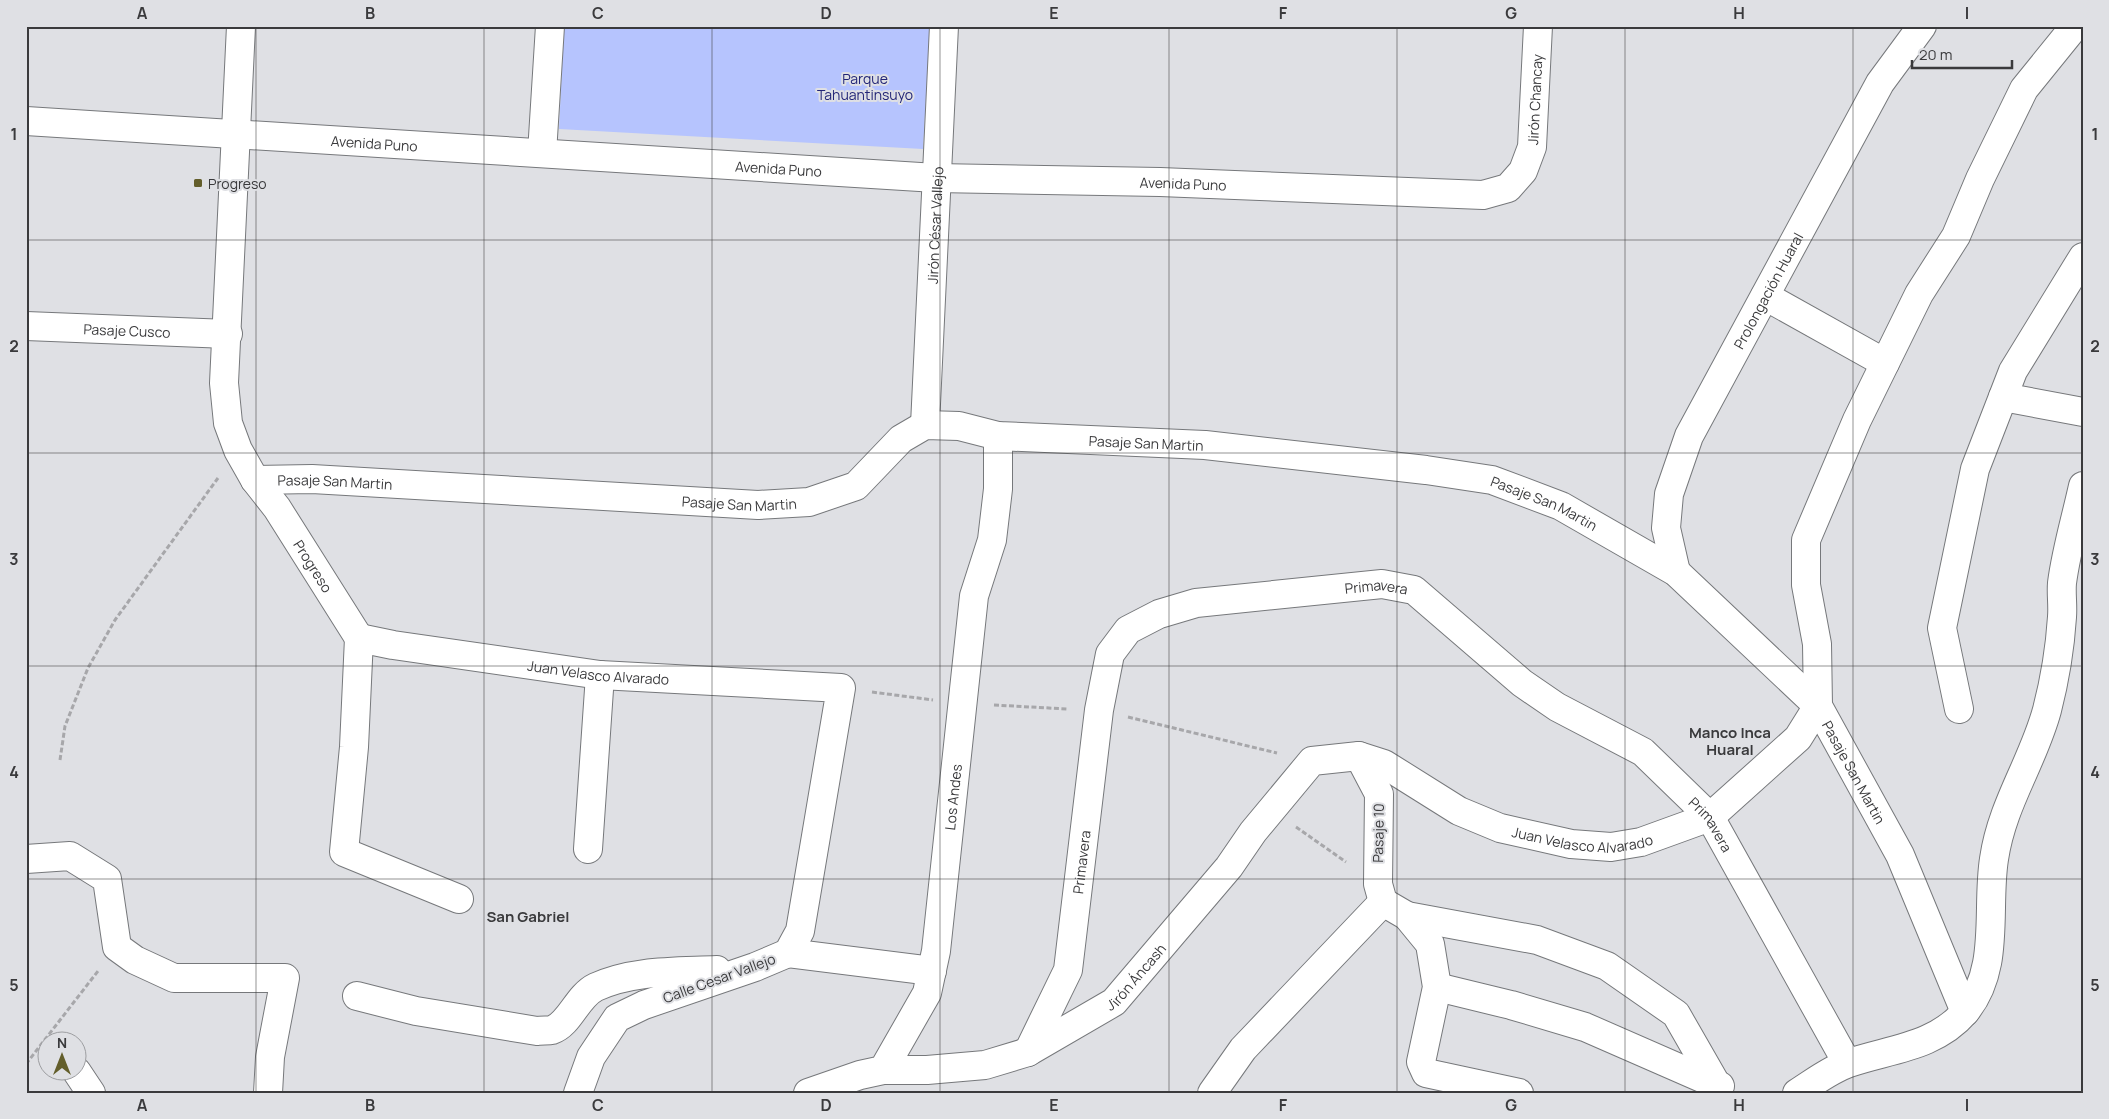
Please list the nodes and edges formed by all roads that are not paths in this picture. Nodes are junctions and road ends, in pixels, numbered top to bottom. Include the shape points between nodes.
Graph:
1 (241, 26) edge
2 (550, 26) edge
3 (944, 26) edge
4 (1538, 26) edge
5 (1922, 26) edge
6 (2075, 26) edge
7 (26, 121) edge
8 (235, 135) junction
9 (542, 153) junction
10 (1523, 171) joint
11 (936, 178) junction
12 (2083, 257) edge
13 (1764, 296) junction
14 (26, 326) edge
15 (228, 334) junction
16 (1885, 362) junction
17 (2003, 397) junction
18 (2083, 412) edge
19 (925, 425) junction
20 (998, 436) junction
21 (255, 480) junction
22 (2083, 486) edge
23 (1676, 572) junction
24 (359, 638) junction
25 (600, 675) junction
26 (841, 688) joint
27 (1818, 706) junction
28 (1959, 709) dead end
29 (1359, 756) junction
30 (1312, 761) joint
31 (1710, 817) junction
32 (588, 849) dead end
33 (26, 859) edge
34 (1380, 893) junction
35 (459, 899) dead end
36 (1407, 916) junction
37 (788, 953) junction
38 (756, 968) junction
39 (932, 971) junction
40 (1437, 987) junction
41 (357, 996) dead end
42 (1964, 1012) junction
43 (1028, 1052) junction
44 (1848, 1063) junction
45 (883, 1070) junction
46 (84, 1082) edge
47 (1722, 1088) edge
48 (91, 1093) edge
49 (268, 1093) edge
50 (578, 1093) edge
51 (808, 1093) edge
52 (1212, 1093) edge
53 (1519, 1093) edge
54 (1796, 1093) edge

1 - 8 street, Progreso
2 - 9 street
3 - 11 street, Jirón César Vallejo
4 - 10 street, Jirón Chancay via 1532,147
5 - 13 street, Prolongación Huaral via 1880,83
6 - 16 street via 2024,89 1956,236 1919,294
7 - 8 street, Avenida Puno
8 - 9 street, Avenida Puno
8 - 15 street, Progreso
9 - 11 street, Avenida Puno
10 - 11 street, Avenida Puno via 1508,188 1483,195 1160,182
11 - 19 street, Jirón César Vallejo
12 - 17 street via 2013,371
13 - 16 street
13 - 23 street, Prolongación Huaral via 1689,436 1669,494 1666,528
14 - 15 street, Pasaje Cusco
15 - 21 street, Progreso via 224,384 228,423 238,450
16 - 27 street via 1806,540 1806,586 1817,644
17 - 18 street
17 - 28 street via 1975,469 1942,628
19 - 20 street, Pasaje San Martin via 959,426
19 - 21 street, Pasaje San Martin via 901,438 856,486 809,502 758,504 312,479
20 - 23 street, Pasaje San Martin via 1205,445 1492,480 1561,506
20 - 39 street, Los Andes via 998,489 992,540 974,596
21 - 24 street, Progreso via 278,508
22 - 42 street via 2062,583 2062,615 2054,678 2037,742 2008,804 1994,859 1988,957 1979,989
23 - 27 street, Pasaje San Martin
24 - 25 street, Juan Velasco Alvarado via 394,646
24 - 35 street via 354,747 344,852
25 - 26 street, Juan Velasco Alvarado
25 - 32 street
26 - 37 street, Calle Cesar Vallejo via 800,931
27 - 31 street, Juan Velasco Alvarado via 1798,738
27 - 42 street, Pasaje San Martin via 1900,855
29 - 30 street, Juan Velasco Alvarado
29 - 31 street, Juan Velasco Alvarado via 1384,764 1459,811 1500,828 1571,844 1611,848 1641,842
29 - 34 street, Pasaje 10 via 1379,794
30 - 43 street, Jirón Áncash via 1229,867 1114,1002
31 - 43 street, Primavera via 1643,752 1557,707 1522,683 1414,590 1382,584 1196,603 1159,614 1128,630 1110,654 1098,710 1068,970
31 - 44 street, Primavera
33 - 49 street via 70,856 107,879 117,946 135,960 174,978 285,978 270,1057
34 - 36 street
34 - 52 street via 1243,1050
36 - 40 street via 1430,944
36 - 47 street via 1537,940 1607,966 1676,1014
37 - 38 street, Calle Cesar Vallejo
37 - 39 street
38 - 41 street via 627,975 583,996 567,1018 553,1030 537,1031 416,1012
38 - 50 street, Calle Cesar Vallejo via 678,993 617,1018 591,1057
39 - 45 street, Los Andes via 927,993
40 - 47 street via 1585,1027
40 - 53 street via 1422,1068 1426,1073
42 - 44 street via 1930,1039
43 - 45 street, Jirón Áncash via 985,1065
44 - 54 street
45 - 51 street
46 - 48 street

